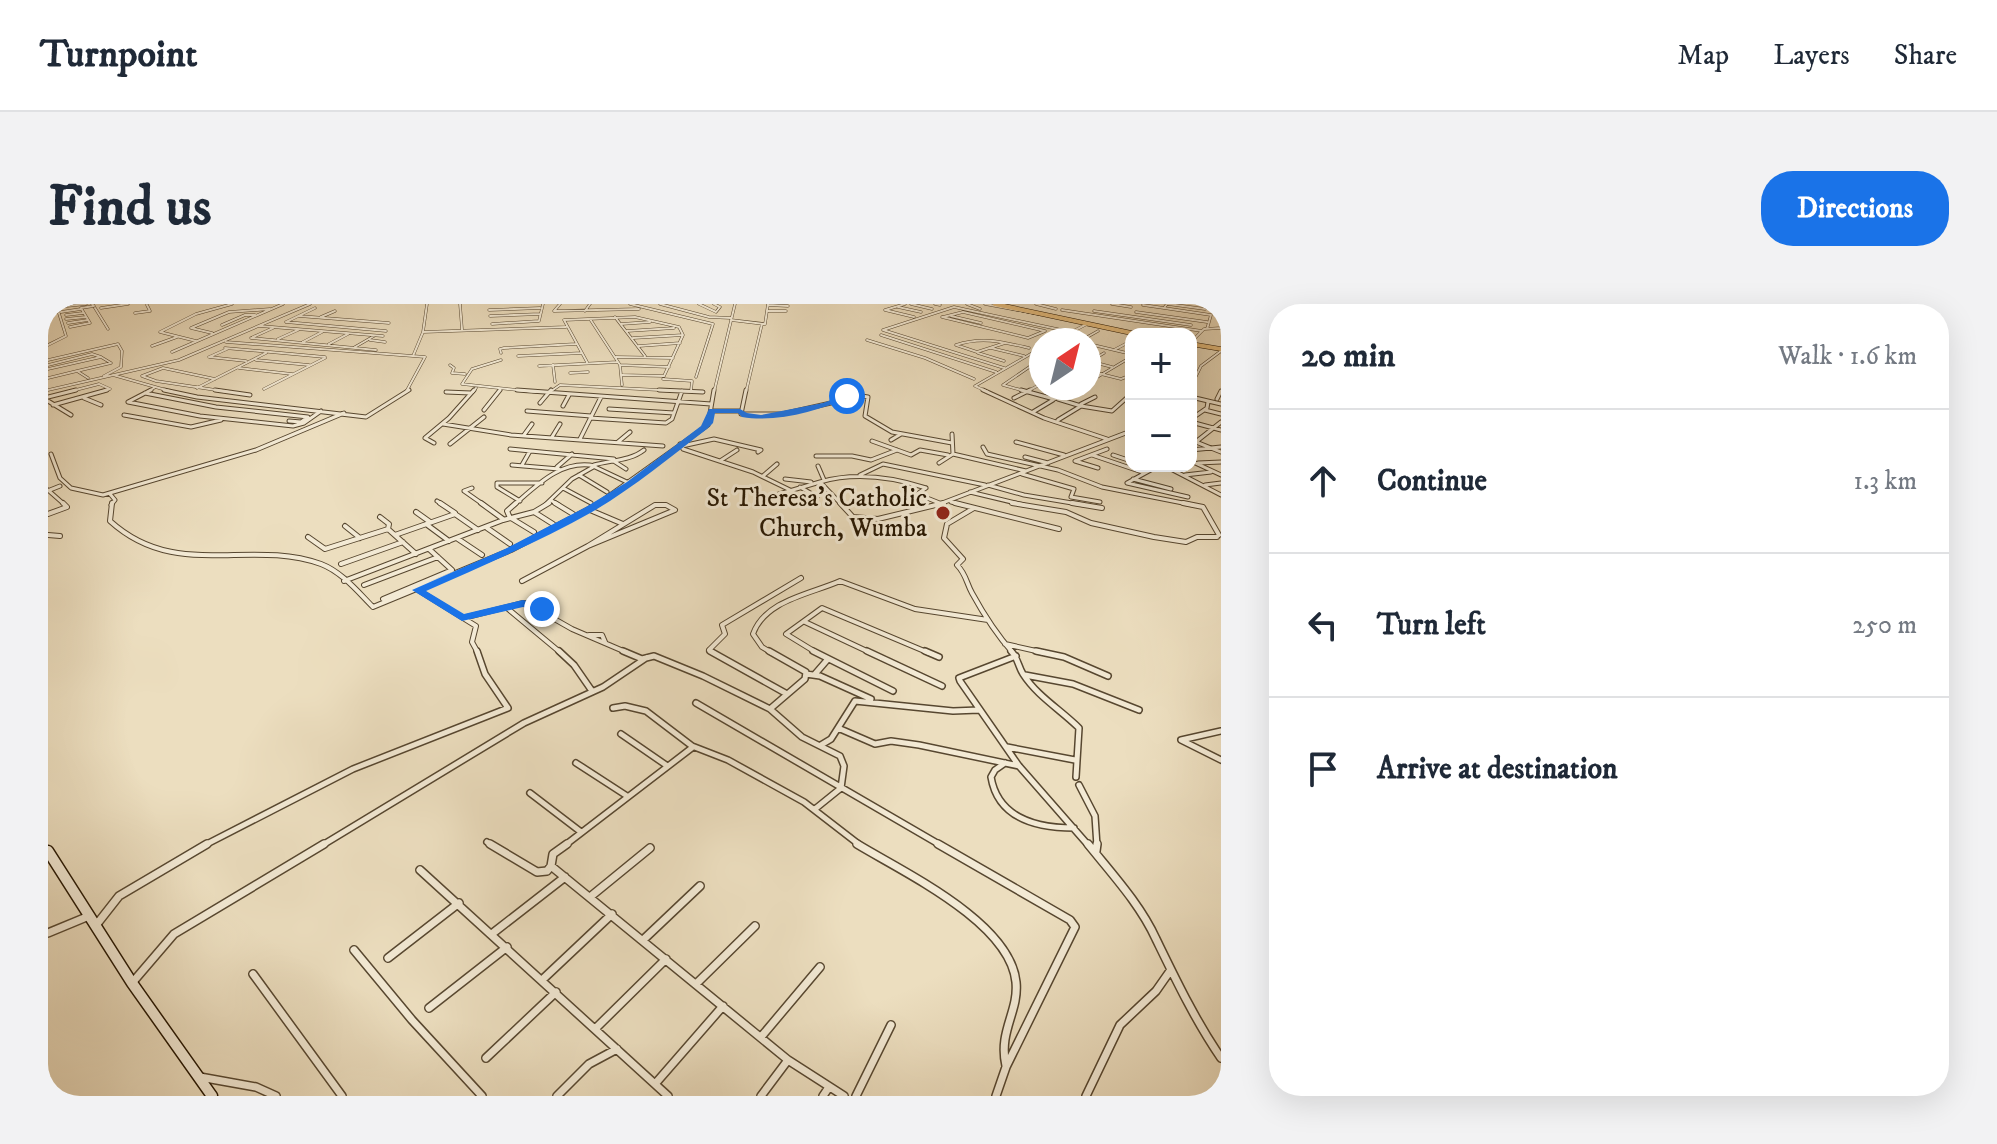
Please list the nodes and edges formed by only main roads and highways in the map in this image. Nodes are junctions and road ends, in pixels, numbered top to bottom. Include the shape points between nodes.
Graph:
1 (995, 304) edge
2 (1125, 332) edge
3 (1197, 344) edge
4 (1221, 350) edge
5 (48, 851) edge
6 (212, 1096) edge

1 - 2 main road
3 - 4 main road
5 - 6 main road

